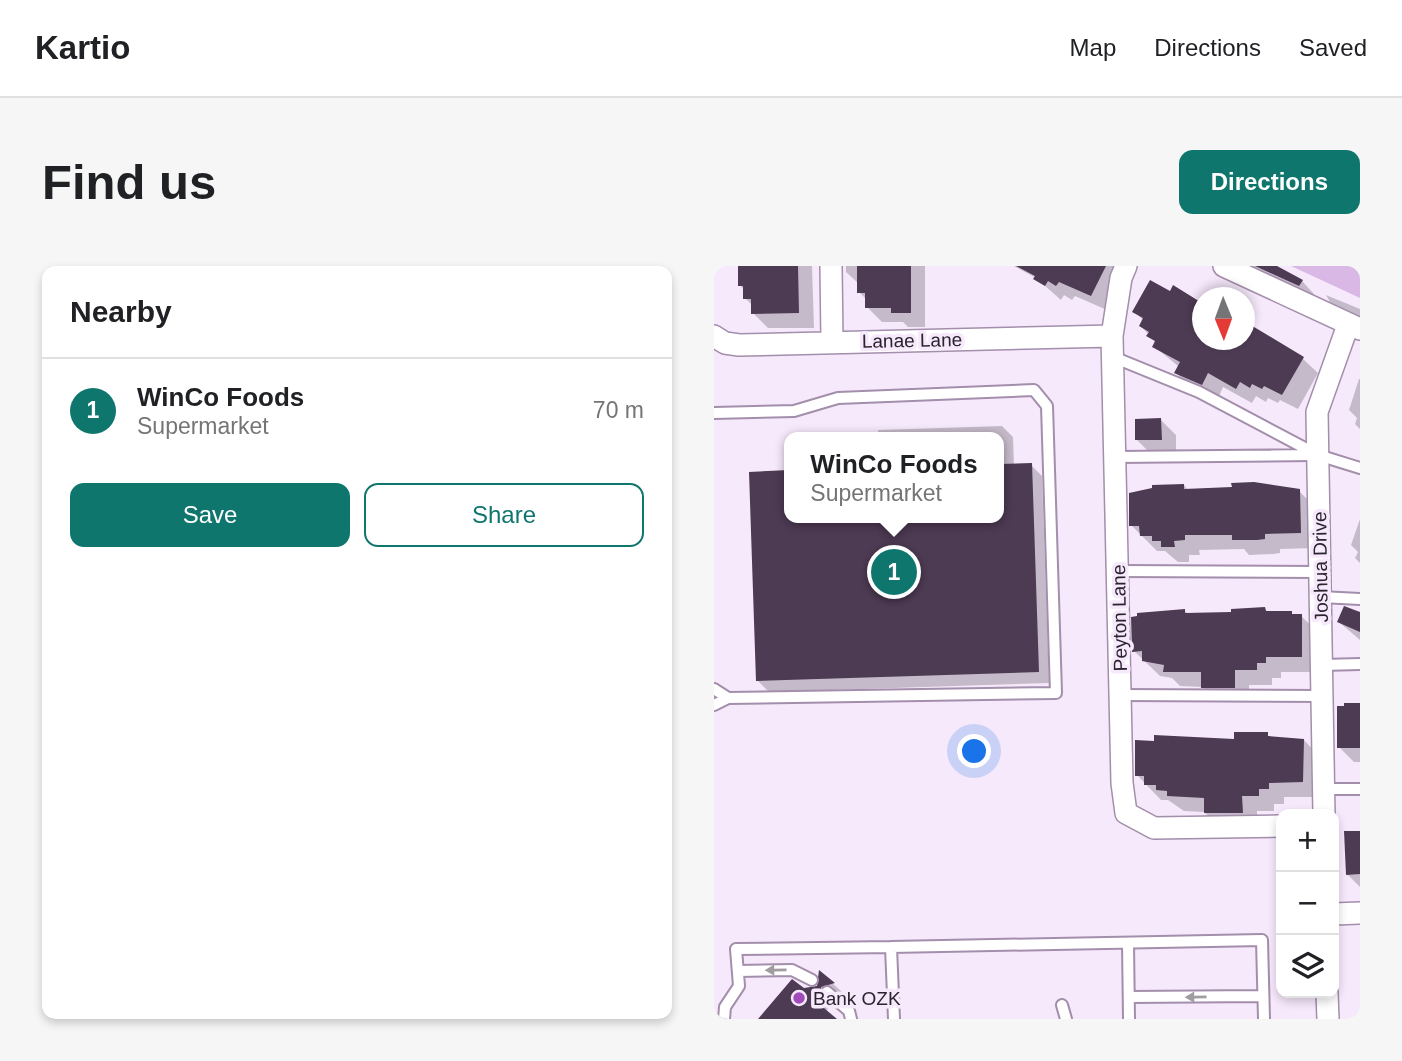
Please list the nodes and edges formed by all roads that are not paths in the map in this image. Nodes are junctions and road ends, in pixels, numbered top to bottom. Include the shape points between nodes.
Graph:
1 (831, 266) edge
2 (1126, 266) edge
3 (1224, 266) edge
4 (1354, 327) edge
5 (714, 336) edge
6 (1112, 336) junction
7 (832, 341) junction
8 (1113, 358) junction
9 (714, 414) edge
10 (1318, 455) junction
11 (1117, 457) junction
12 (1360, 468) edge
13 (1118, 571) junction
14 (1320, 572) junction
15 (1321, 597) junction
16 (1360, 599) edge
17 (1360, 664) edge
18 (1322, 665) junction
19 (714, 689) edge
20 (1120, 695) junction
21 (1323, 696) junction
22 (728, 698) junction
23 (714, 705) edge
24 (1324, 789) junction
25 (1360, 789) edge
26 (1324, 809) edge
27 (1276, 826) edge
28 (1339, 914) edge
29 (1360, 914) edge
30 (1128, 943) junction
31 (891, 947) junction
32 (738, 971) junction
33 (812, 979) dead end
34 (827, 992) dead end
35 (1264, 996) junction
36 (1129, 998) junction
37 (1327, 998) edge
38 (1062, 1005) dead end
39 (724, 1019) edge
40 (852, 1019) edge
41 (894, 1019) edge
42 (1066, 1019) edge
43 (1129, 1019) edge
44 (1264, 1019) edge
45 (1328, 1019) edge

1 - 7 street
2 - 6 street, Peyton Lane
3 - 4 street
4 - 10 street, Joshua Drive via 1317,412
5 - 7 street, Lanae Lane via 739,345
6 - 7 street, Lanae Lane
6 - 8 street, Peyton Lane
8 - 10 lane via 1199,392
8 - 11 street, Peyton Lane
9 - 22 lane via 794,411 838,398 1034,390 1047,406 1049,436 1056,693
10 - 11 lane
10 - 12 lane
10 - 14 street, Joshua Drive
11 - 13 street, Peyton Lane
13 - 14 lane
13 - 20 street, Peyton Lane
14 - 15 street, Joshua Drive
15 - 16 lane
15 - 18 street, Joshua Drive
17 - 18 lane
18 - 21 street, Joshua Drive
19 - 22 lane
20 - 21 lane
20 - 27 street, Peyton Lane via 1126,813 1154,828
21 - 24 street, Joshua Drive
22 - 23 lane
24 - 25 lane
24 - 26 street, Joshua Drive
28 - 29 street
30 - 31 lane
30 - 35 lane via 1262,940
30 - 36 lane
31 - 32 lane via 736,948
31 - 41 lane
33 -> 32 lane via 792,970
32 - 39 lane via 739,986 725,1007
34 - 40 lane
35 -> 36 lane
35 - 44 lane
36 - 43 lane
37 - 45 street
38 - 42 lane

